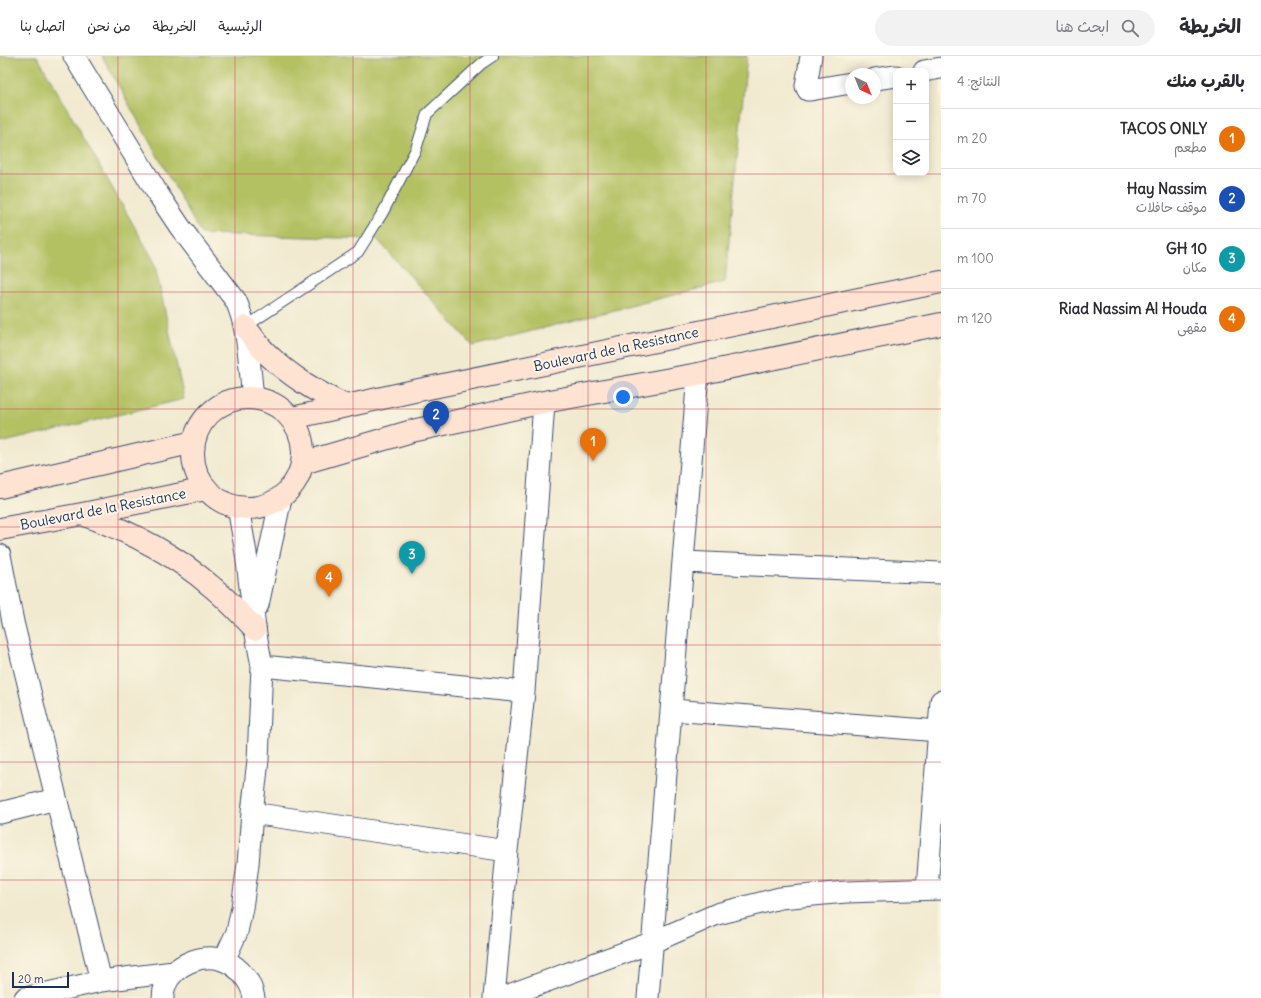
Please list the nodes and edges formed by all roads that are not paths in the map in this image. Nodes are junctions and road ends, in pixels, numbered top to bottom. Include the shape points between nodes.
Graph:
1 (74, 56) edge
2 (493, 56) edge
3 (811, 56) edge
4 (941, 68) edge
5 (929, 70) edge
6 (893, 76) edge
7 (881, 78) edge
8 (845, 85) edge
9 (941, 282) edge
10 (941, 324) edge
11 (245, 327) junction
12 (698, 374) junction
13 (253, 397) junction
14 (544, 402) junction
15 (346, 406) junction
16 (292, 418) junction
17 (194, 442) junction
18 (303, 463) junction
19 (0, 487) edge
20 (206, 489) junction
21 (281, 498) junction
22 (238, 507) junction
23 (82, 514) junction
24 (0, 529) edge
25 (0, 555) edge
26 (684, 562) junction
27 (941, 573) edge
28 (7, 623) edge
29 (255, 625) junction
30 (262, 666) junction
31 (524, 692) junction
32 (941, 701) edge
33 (672, 710) junction
34 (939, 731) junction
35 (56, 800) junction
36 (0, 813) edge
37 (252, 813) junction
38 (507, 851) junction
39 (934, 889) edge
40 (653, 942) junction
41 (224, 960) junction
42 (174, 972) junction
43 (101, 981) junction
44 (25, 998) edge
45 (163, 998) edge
46 (254, 998) edge
47 (494, 998) edge
48 (501, 998) edge
49 (648, 998) edge

1 - 11 street via 158,194 236,301
2 - 11 lane via 427,114 416,148 383,212 358,252
3 - 8 street via 806,86 808,90
4 - 5 street
6 - 7 street
9 - 15 main road, Boulevard de la Resistance
10 - 12 main road
11 - 13 street
11 - 15 main road via 265,352 289,374 316,392
12 - 14 main road
12 - 26 street
13 - 16 main road via 268,400
13 - 17 main road via 237,398 218,407 200,426
14 - 18 main road via 412,430
14 - 31 street
15 - 16 main road, Boulevard de la Resistance
16 - 18 main road via 300,432 304,447
17 - 19 main road
17 - 20 main road via 193,458 197,474
18 - 21 main road via 298,477
20 - 22 main road via 220,501
20 - 23 main road, Boulevard de la Resistance
21 - 22 main road via 253,508
21 - 29 street
22 - 29 street
23 - 24 main road, Boulevard de la Resistance
23 - 29 main road via 110,524 161,550 210,585
25 - 28 street
26 - 27 street
26 - 33 street
28 - 35 street
29 - 30 street
30 - 31 street
30 - 37 street via 258,760
31 - 38 street
32 - 34 street
33 - 34 street
33 - 40 street
34 - 39 street
35 - 36 street
35 - 43 street
37 - 38 street
37 - 41 street via 242,908 237,932
38 - 47 street
39 - 40 street via 846,892 780,898 716,914
40 - 48 street
40 - 49 street
41 - 42 street via 208,958 187,963
41 - 46 street via 247,979
42 - 43 street
42 - 45 street via 165,986
43 - 44 street

